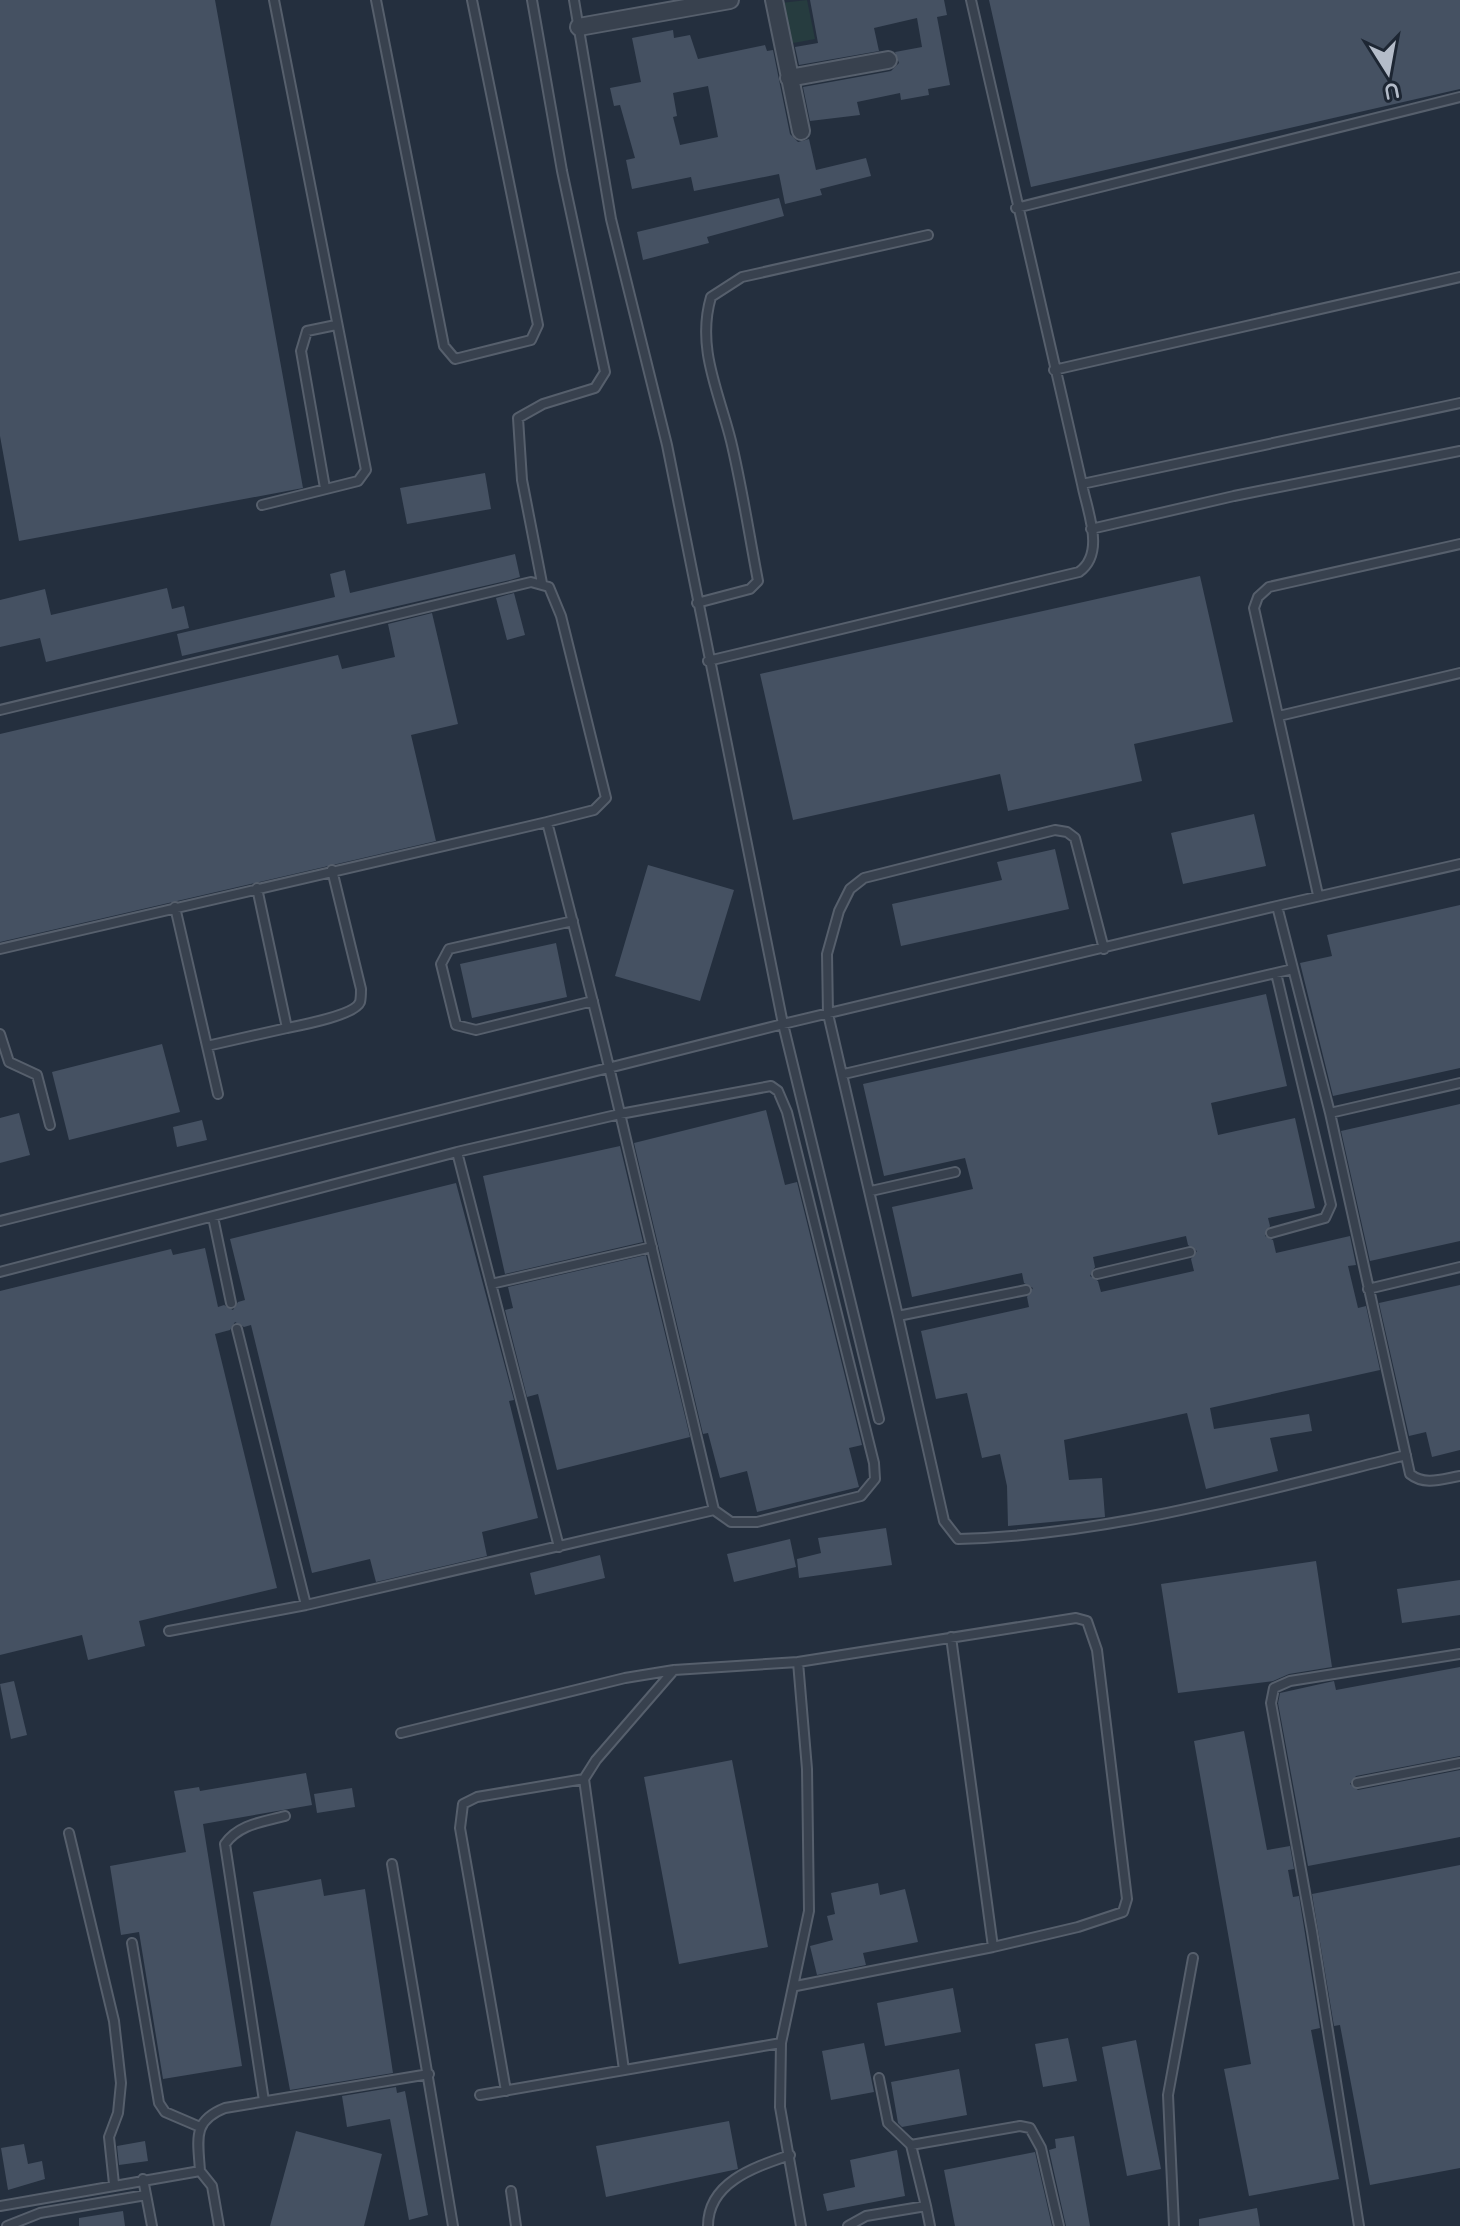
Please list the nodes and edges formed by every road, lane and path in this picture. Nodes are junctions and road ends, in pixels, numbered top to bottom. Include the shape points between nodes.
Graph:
1 (274, 0) edge
2 (376, 0) edge
3 (472, 0) edge
4 (532, 0) edge
5 (574, 0) edge
6 (730, 0) edge
7 (774, 0) edge
8 (971, 0) edge
9 (579, 27) junction
10 (888, 60) dead end
11 (789, 78) junction
12 (1460, 97) edge
13 (801, 131) dead end
14 (1016, 208) junction
15 (928, 235) dead end
16 (1460, 277) edge
17 (336, 325) junction
18 (1054, 370) junction
19 (1460, 403) edge
20 (1460, 451) edge
21 (1082, 484) junction
22 (325, 488) junction
23 (262, 505) dead end
24 (1091, 529) junction
25 (1460, 544) edge
26 (542, 583) junction
27 (697, 603) junction
28 (708, 661) junction
29 (1460, 673) edge
30 (0, 710) edge
31 (1279, 716) junction
32 (547, 822) junction
33 (1460, 864) edge
34 (332, 870) junction
35 (257, 888) junction
36 (1318, 895) junction
37 (1277, 906) junction
38 (175, 907) junction
39 (573, 921) junction
40 (0, 949) edge
41 (1104, 949) junction
42 (1293, 969) junction
43 (1276, 973) junction
44 (593, 1001) junction
45 (828, 1014) junction
46 (783, 1024) junction
47 (287, 1028) junction
48 (0, 1034) edge
49 (207, 1046) junction
50 (610, 1068) junction
51 (844, 1074) junction
52 (1460, 1083) edge
53 (218, 1094) dead end
54 (1330, 1113) junction
55 (620, 1114) junction
56 (50, 1125) dead end
57 (457, 1152) junction
58 (955, 1172) dead end
59 (871, 1191) junction
60 (213, 1217) junction
61 (0, 1221) edge
62 (1271, 1233) dead end
63 (652, 1247) junction
64 (1190, 1252) dead end
65 (1460, 1267) edge
66 (0, 1272) edge
67 (1097, 1274) dead end
68 (491, 1284) junction
69 (1368, 1289) junction
70 (1026, 1290) dead end
71 (231, 1303) dead end
72 (898, 1316) junction
73 (237, 1329) dead end
74 (879, 1419) dead end
75 (1406, 1455) junction
76 (1460, 1476) edge
77 (714, 1510) junction
78 (559, 1547) junction
79 (306, 1605) junction
80 (169, 1631) dead end
81 (951, 1637) junction
82 (1460, 1654) edge
83 (798, 1662) junction
84 (674, 1670) junction
85 (401, 1733) dead end
86 (1460, 1763) edge
87 (584, 1779) junction
88 (1357, 1783) dead end
89 (285, 1816) dead end
90 (69, 1833) dead end
91 (392, 1864) dead end
92 (132, 1943) dead end
93 (993, 1947) junction
94 (1193, 1958) dead end
95 (796, 1986) junction
96 (781, 2043) junction
97 (624, 2070) junction
98 (429, 2074) junction
99 (879, 2078) dead end
100 (506, 2091) junction
101 (480, 2095) dead end
102 (264, 2101) junction
103 (200, 2127) junction
104 (911, 2145) junction
105 (790, 2155) junction
106 (200, 2171) junction
107 (143, 2179) junction
108 (114, 2184) junction
109 (511, 2191) dead end
110 (146, 2195) junction
111 (0, 2206) edge
112 (926, 2206) junction
113 (7, 2226) edge
114 (152, 2226) edge
115 (219, 2226) edge
116 (453, 2226) edge
117 (516, 2226) edge
118 (708, 2226) edge
119 (801, 2226) edge
120 (848, 2226) edge
121 (930, 2226) edge
122 (1059, 2226) edge
123 (1174, 2226) edge
124 (1359, 2226) edge

1 - 17 lane
2 - 3 lane via 444,346 455,359 531,340 538,325
4 - 26 lane via 605,372 595,388 518,418 522,480
5 - 9 lane
6 - 9 street
7 - 11 street
8 - 14 lane
9 - 27 lane via 611,219 667,445
10 - 11 street
11 - 13 street
12 - 14 lane
14 - 18 lane
15 - 27 lane via 742,277 711,297 704,321 709,367 731,441 758,581 750,589
16 - 18 lane
17 - 22 lane via 307,331 301,351
17 - 22 lane via 366,470 358,481
18 - 21 lane
19 - 21 lane
20 - 24 lane
21 - 24 lane
22 - 23 lane
24 - 28 lane via 1093,556 1079,572
25 - 31 lane via 1269,587 1258,597 1254,608
26 - 30 lane
26 - 32 lane via 554,595 561,616 606,798 594,810
27 - 28 lane
28 - 46 lane
29 - 31 lane
31 - 36 lane
32 - 34 lane
32 - 39 lane
33 - 36 lane
34 - 35 lane
34 - 47 lane via 360,1003
35 - 38 lane
35 - 47 lane
36 - 37 lane
37 - 41 lane
37 - 42 lane
38 - 40 lane
38 - 49 lane
39 - 44 lane
39 - 44 lane via 449,949 441,964 456,1025 476,1030
41 - 45 lane
41 - 45 lane via 1075,838 1067,832 1055,830 892,868 850,889 839,911 827,954
42 - 43 lane
42 - 54 lane
43 - 51 lane
43 - 62 lane via 1331,1205 1325,1218
44 - 50 lane
45 - 46 lane
45 - 51 lane
46 - 50 lane
46 - 74 lane
47 - 49 lane
48 - 56 lane via 9,1062 37,1075
49 - 53 lane
50 - 55 lane
50 - 61 lane
51 - 59 lane
52 - 54 lane
54 - 69 lane
55 - 57 lane
55 - 63 lane
55 - 77 lane via 758,1087 778,1091 867,1433 875,1479 861,1496 757,1522 731,1522
57 - 60 lane
57 - 68 lane
58 - 59 lane
59 - 72 lane
60 - 66 lane
60 - 71 lane
63 - 68 lane
63 - 77 lane
64 - 67 lane
65 - 69 lane
68 - 78 lane
69 - 75 lane
70 - 72 lane
72 - 75 lane via 944,1521 958,1539 1013,1537 1128,1520
73 - 79 lane
75 - 76 lane via 1410,1474 1418,1480
77 - 78 lane
78 - 79 lane
79 - 80 lane
81 - 83 lane
81 - 93 lane
81 - 93 lane via 1076,1618 1087,1621 1097,1650 1127,1905 1115,1917
82 - 124 lane via 1290,1681 1274,1688 1271,1703
83 - 84 lane
83 - 95 lane via 807,1769 809,1911
84 - 85 lane
84 - 87 lane
86 - 88 lane
87 - 97 lane
87 - 100 lane via 477,1797 463,1804 460,1828
89 - 102 lane via 245,1827 225,1844
90 - 108 lane via 114,2021 121,2083 109,2137
91 - 98 lane
92 - 103 lane via 159,2103 165,2112
93 - 95 lane
94 - 123 lane via 1168,2095
95 - 96 lane
96 - 97 lane
96 - 105 lane via 780,2107
97 - 100 lane
98 - 102 lane
98 - 116 lane
99 - 104 lane via 888,2123
100 - 101 lane
102 - 103 lane via 207,2115
103 - 106 lane
104 - 112 lane
104 - 122 lane via 1030,2128 1041,2148
105 - 118 lane via 749,2169 727,2185 708,2213
105 - 119 lane
106 - 107 lane
106 - 115 lane via 212,2186
107 - 108 lane
107 - 110 lane
108 - 111 lane
109 - 117 lane
110 - 113 lane via 40,2213
110 - 114 lane
112 - 120 lane via 866,2216
112 - 121 lane

